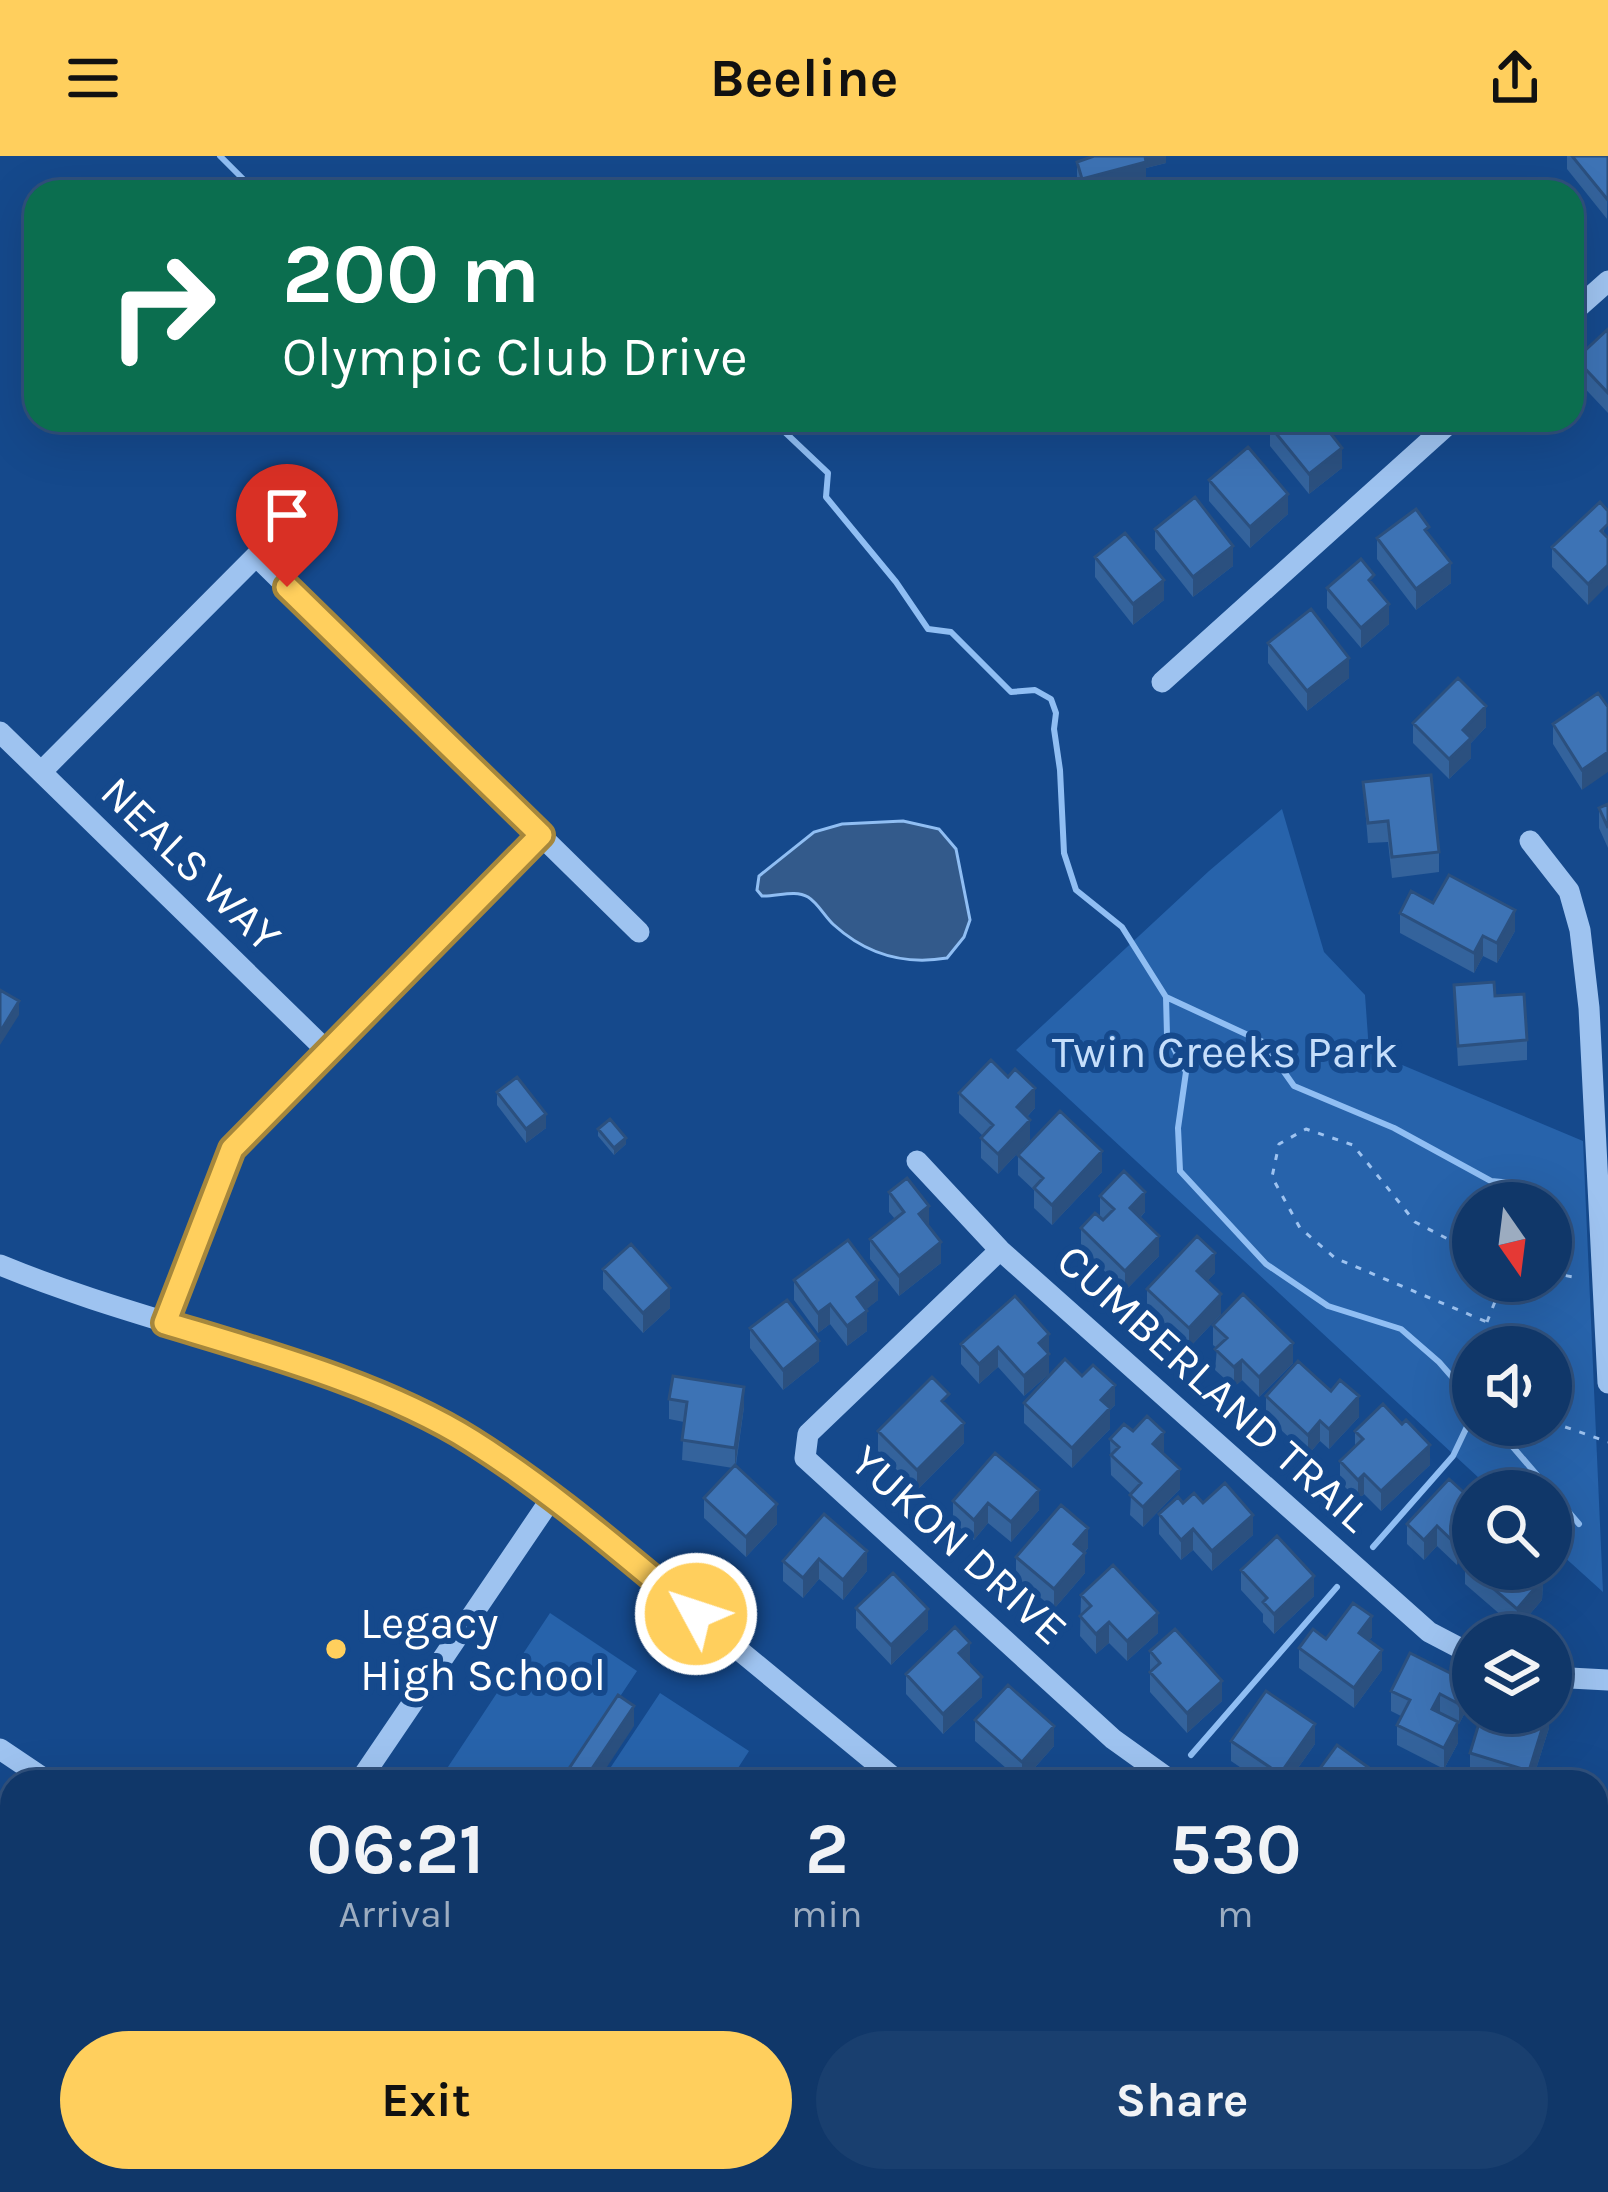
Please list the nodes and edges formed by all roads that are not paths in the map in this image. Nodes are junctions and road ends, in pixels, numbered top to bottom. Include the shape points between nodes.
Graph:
1 (1608, 281) edge
2 (1584, 302) edge
3 (1440, 432) edge
4 (1162, 682) dead end
5 (0, 732) edge
6 (41, 772) junction
7 (541, 835) junction
8 (1530, 842) dead end
9 (640, 932) dead end
10 (1598, 1007) edge
11 (328, 1052) junction
12 (917, 1161) dead end
13 (1000, 1250) junction
14 (0, 1265) edge
15 (165, 1323) junction
16 (1608, 1360) edge
17 (1608, 1383) edge
18 (553, 1496) junction
19 (1452, 1644) edge
20 (1572, 1678) edge
21 (1608, 1680) edge
22 (0, 1749) edge
23 (31, 1770) edge
24 (366, 1770) edge
25 (884, 1770) edge
26 (1156, 1770) edge

1 - 2 street
3 - 4 street
5 - 6 street, NEALS WAY
6 - 7 street via 256,556
6 - 11 street, NEALS WAY
7 - 9 street
7 - 11 street
8 - 10 street via 1569,891
10 - 16 street
11 - 15 street via 232,1149
12 - 13 street, CUMBERLAND TRAIL
13 - 19 street, CUMBERLAND TRAIL via 1429,1632
13 - 26 street, YUKON DRIVE via 808,1434 806,1458
14 - 15 street
15 - 18 street via 282,1358 428,1416
16 - 17 street
18 - 24 street
18 - 25 street
20 - 21 street
22 - 23 street

